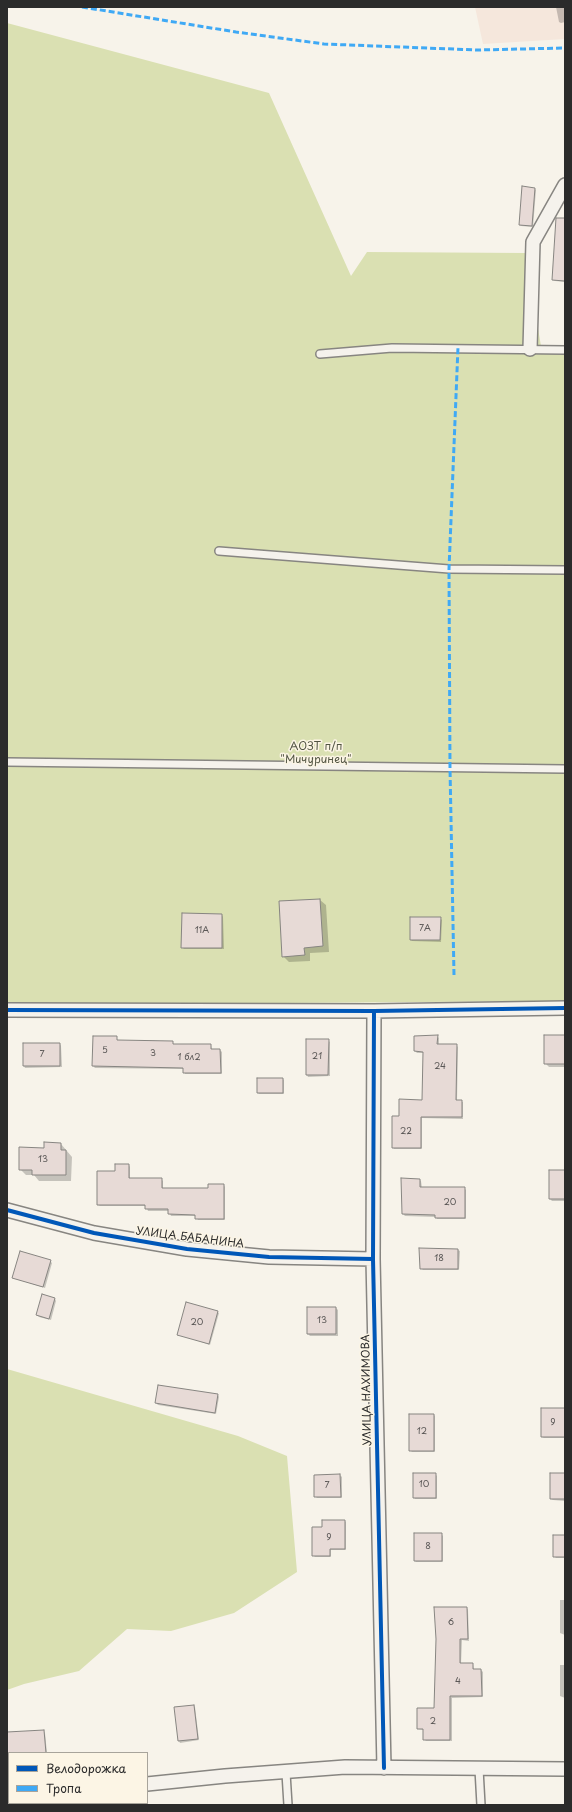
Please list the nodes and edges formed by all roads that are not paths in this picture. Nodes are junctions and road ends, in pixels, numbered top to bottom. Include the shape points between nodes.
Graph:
1 (565, 185) edge
2 (530, 349) junction
3 (565, 350) edge
4 (320, 354) dead end
5 (219, 551) dead end
6 (565, 570) edge
7 (7, 762) edge
8 (565, 769) edge
9 (565, 1008) edge
10 (7, 1010) edge
11 (374, 1010) junction
12 (7, 1210) edge
13 (373, 1259) junction
14 (384, 1768) junction
15 (479, 1769) junction
16 (565, 1769) edge
17 (286, 1773) junction
18 (148, 1784) edge
19 (288, 1805) edge
20 (481, 1805) edge

1 - 2 street via 533,242
2 - 3 lane
2 - 4 lane via 392,348
5 - 6 lane via 449,569
7 - 8 lane
9 - 11 street
10 - 11 street
11 - 13 street, УЛИЦА НАХИМОВА
12 - 13 street, УЛИЦА БАБАНИНА via 94,1233 187,1249 269,1257
13 - 14 street, УЛИЦА НАХИМОВА
14 - 15 street
14 - 17 street via 345,1767
15 - 16 street
15 - 20 lane
17 - 18 street
17 - 19 lane

